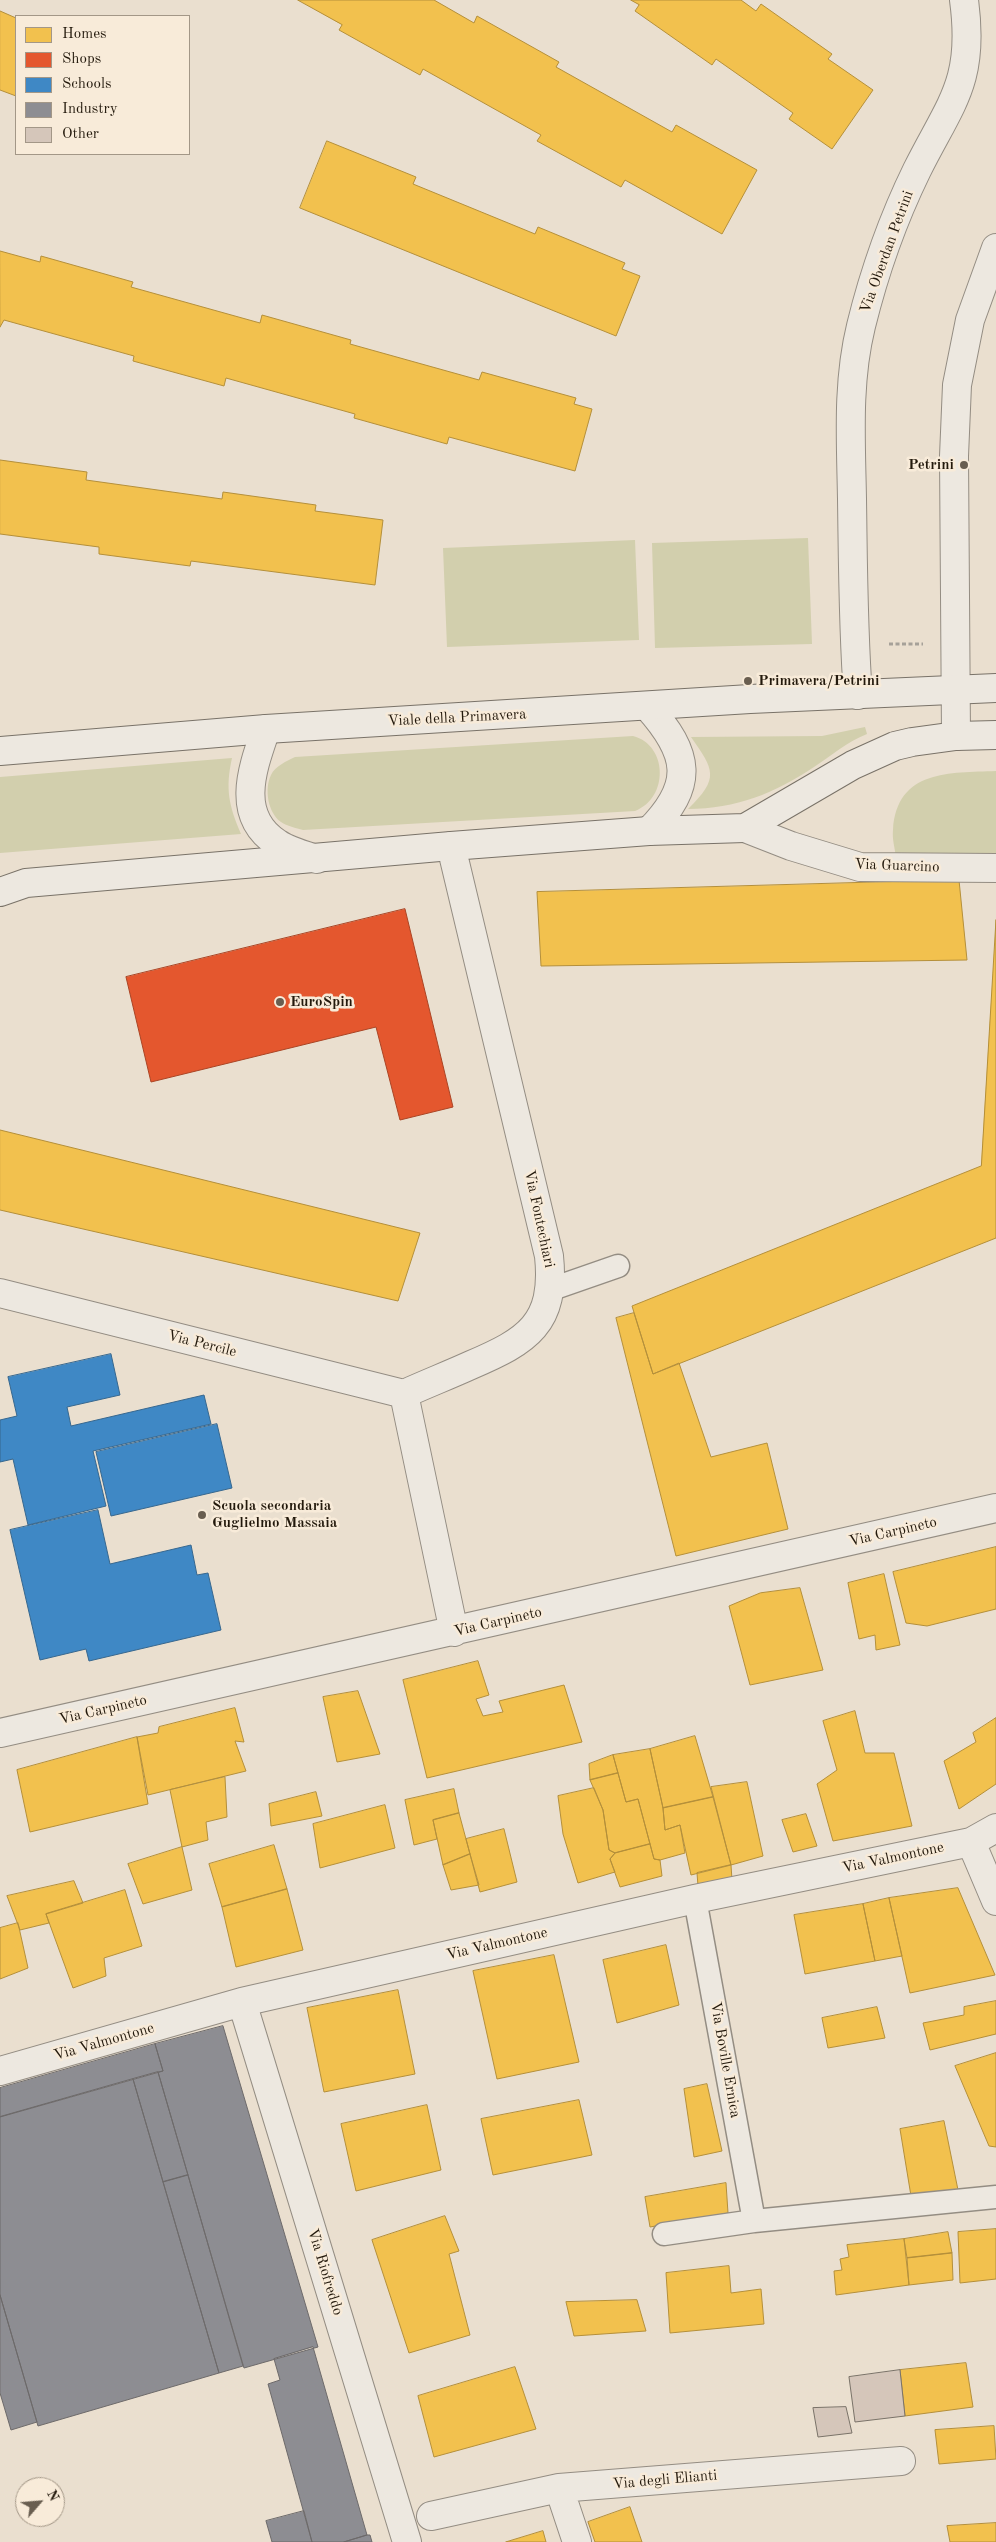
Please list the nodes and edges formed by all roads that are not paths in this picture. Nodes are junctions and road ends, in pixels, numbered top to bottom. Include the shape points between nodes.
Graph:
1 (964, 0) edge
2 (996, 248) edge
3 (996, 688) edge
4 (956, 690) junction
5 (858, 695) junction
6 (648, 707) junction
7 (266, 729) junction
8 (996, 735) edge
9 (956, 736) junction
10 (0, 751) edge
11 (745, 828) junction
12 (649, 831) junction
13 (451, 846) junction
14 (317, 859) junction
15 (996, 868) edge
16 (13, 883) edge
17 (0, 892) edge
18 (618, 1266) dead end
19 (549, 1290) junction
20 (0, 1294) edge
21 (404, 1394) junction
22 (996, 1508) edge
23 (454, 1632) junction
24 (0, 1733) edge
25 (996, 1828) edge
26 (971, 1842) junction
27 (696, 1899) junction
28 (996, 1901) edge
29 (242, 2002) junction
30 (0, 2071) edge
31 (996, 2197) edge
32 (754, 2221) junction
33 (664, 2234) dead end
34 (901, 2461) dead end
35 (559, 2488) junction
36 (431, 2516) dead end
37 (407, 2542) edge
38 (576, 2542) edge

1 - 5 street, Via Oberdan Petrini via 968,41 961,83 947,117 917,170 877,271 860,328 853,372 850,422 854,644
2 - 4 street via 970,320 957,385 954,456
3 - 4 street, Viale della Primavera
4 - 5 street, Viale della Primavera
4 - 9 street
5 - 6 street, Viale della Primavera
6 - 7 street, Viale della Primavera
6 - 12 street via 672,738 682,770 680,788 673,804
7 - 10 street, Viale della Primavera
7 - 14 street via 250,780 253,811 277,844
8 - 9 street
9 - 11 street via 912,742 873,756
11 - 12 street
11 - 15 street, Via Guarcino via 860,867
12 - 13 street
13 - 14 street
13 - 19 street, Via Fontechiari via 549,1256
14 - 16 street
16 - 17 street
18 - 19 lane
19 - 21 street, Via Fontechiari via 533,1329 520,1342
20 - 21 street, Via Percile
21 - 23 street
22 - 23 street, Via Carpineto
23 - 24 street, Via Carpineto
25 - 26 street, Via Valmontone
26 - 27 street, Via Valmontone
26 - 28 street
27 - 29 street, Via Valmontone
27 - 32 lane, Via Boville Ernica
29 - 30 street, Via Valmontone
29 - 37 street, Via Riofreddo
31 - 32 lane
32 - 33 lane
34 - 35 street, Via degli Elianti
35 - 36 street, Via degli Elianti
35 - 38 street

